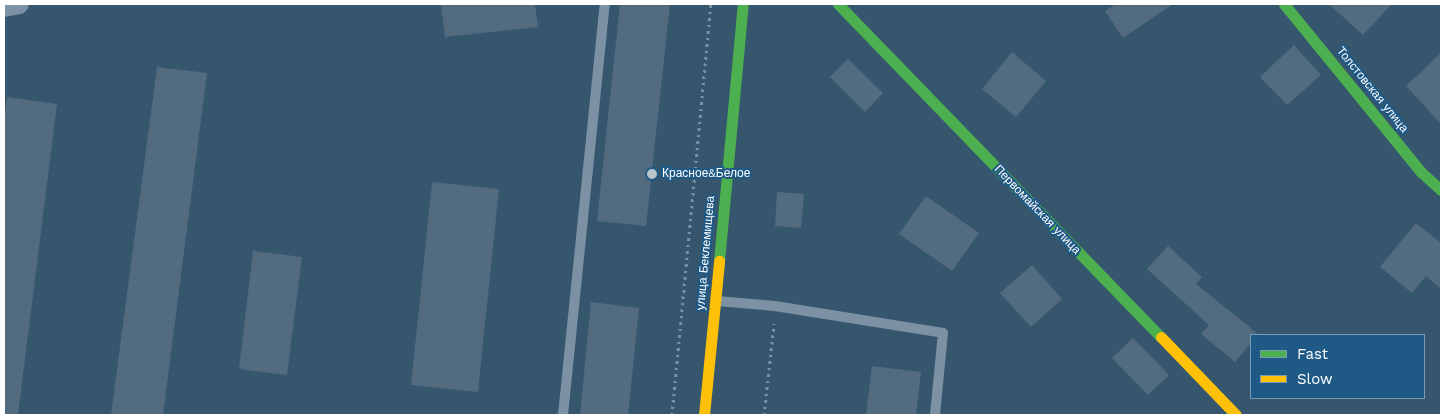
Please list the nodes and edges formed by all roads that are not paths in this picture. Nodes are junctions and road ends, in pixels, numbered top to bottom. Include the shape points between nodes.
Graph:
1 (19, 4) edge
2 (605, 4) edge
3 (743, 4) edge
4 (838, 4) edge
5 (1284, 4) edge
6 (4, 7) edge
7 (1441, 190) edge
8 (716, 301) junction
9 (563, 415) edge
10 (704, 415) edge
11 (935, 415) edge
12 (1236, 415) edge

1 - 6 street
2 - 9 lane
3 - 8 street, улица Беклемищева
4 - 12 street, Первомайская улица
5 - 7 street, Толстовская улица via 1421,172
8 - 10 street, улица Беклемищева
8 - 11 lane via 775,306 943,333

